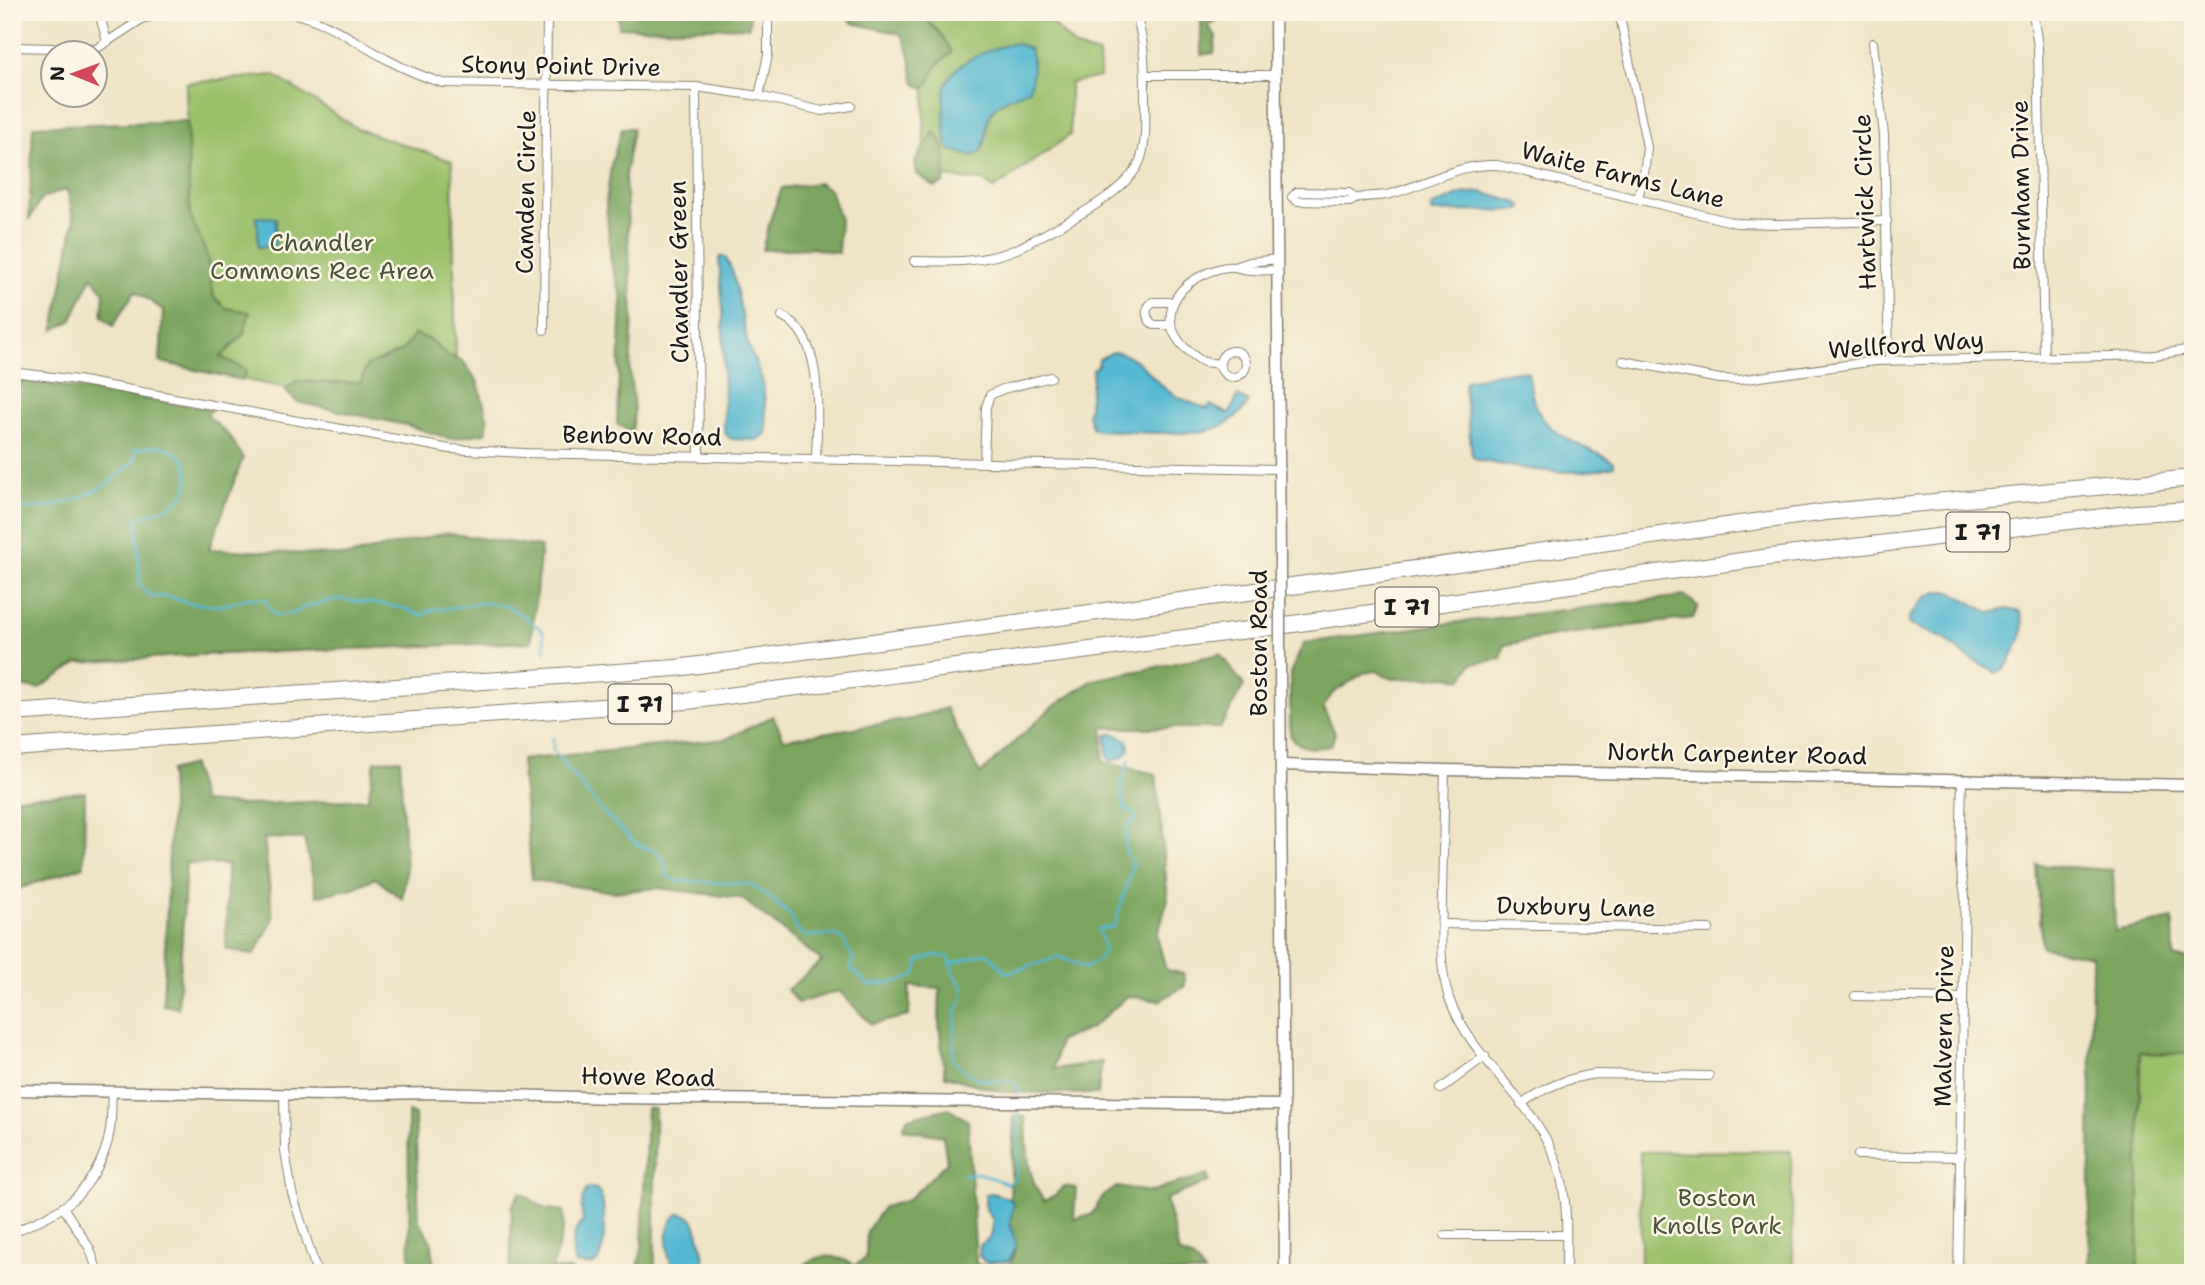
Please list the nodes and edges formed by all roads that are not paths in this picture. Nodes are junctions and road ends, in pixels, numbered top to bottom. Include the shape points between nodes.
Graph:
1 (99, 12) edge
2 (167, 12) edge
3 (285, 12) edge
4 (547, 12) edge
5 (768, 12) edge
6 (1135, 12) edge
7 (1275, 12) edge
8 (1620, 12) edge
9 (2033, 12) edge
10 (2192, 12) edge
11 (106, 38) edge
12 (108, 41) edge
13 (1873, 43) dead end
14 (12, 47) edge
15 (38, 48) edge
16 (2193, 59) edge
17 (1145, 75) junction
18 (1275, 75) junction
19 (546, 84) junction
20 (696, 87) junction
21 (759, 96) junction
22 (851, 106) dead end
23 (1276, 197) junction
24 (1638, 199) junction
25 (1887, 221) junction
26 (914, 261) dead end
27 (1278, 264) junction
28 (1173, 302) junction
29 (782, 316) dead end
30 (1171, 326) junction
31 (544, 330) dead end
32 (2193, 349) edge
33 (2044, 357) junction
34 (1889, 360) junction
35 (1623, 361) dead end
36 (1220, 364) dead end
37 (12, 372) edge
38 (1051, 377) dead end
39 (699, 456) junction
40 (816, 459) junction
41 (985, 462) junction
42 (1279, 469) junction
43 (2193, 478) edge
44 (2193, 510) edge
45 (12, 713) edge
46 (12, 748) edge
47 (1281, 765) junction
48 (1445, 770) junction
49 (1962, 780) junction
50 (2193, 785) edge
51 (1442, 924) junction
52 (1709, 929) dead end
53 (1855, 996) dead end
54 (1964, 998) junction
55 (1485, 1056) junction
56 (1709, 1076) dead end
57 (1441, 1089) dead end
58 (12, 1090) edge
59 (112, 1091) junction
60 (284, 1094) junction
61 (1521, 1104) junction
62 (1284, 1105) junction
63 (1858, 1155) dead end
64 (1961, 1157) junction
65 (63, 1207) junction
66 (12, 1233) edge
67 (1445, 1234) dead end
68 (1566, 1235) junction
69 (98, 1273) edge
70 (317, 1273) edge
71 (1285, 1273) edge
72 (1566, 1273) edge
73 (1958, 1273) edge

1 - 11 street
2 - 12 street via 142,19
3 - 19 street, Stony Point Drive via 330,26 414,74 443,83
4 - 19 street, Camden Circle
5 - 21 street via 768,55
6 - 17 street via 1144,46
7 - 18 street, Boston Road
8 - 24 street via 1647,147
9 - 33 street, Burnham Drive via 2038,47
10 - 16 street
13 - 25 street, Hartwick Circle via 1884,124
14 - 15 street
17 - 18 street
17 - 26 street via 1144,145 1139,163 1128,181 1111,195 1003,255
18 - 23 street, Boston Road
19 - 20 street, Stony Point Drive
19 - 31 street, Camden Circle
20 - 21 street, Stony Point Drive
20 - 39 street, Chandler Green
21 - 22 street, Stony Point Drive via 822,111
23 - 24 street, Waite Farms Lane via 1292,197 1297,192 1349,193 1355,198 1386,195 1456,169 1484,164
23 - 27 street, Boston Road
24 - 25 street, Waite Farms Lane via 1736,223
25 - 34 street, Hartwick Circle
27 - 28 street via 1204,274
27 - 42 street, Boston Road
28 - 30 street
28 - 30 street via 1147,307 1154,326
29 - 40 street via 800,331 815,370
30 - 36 street via 1196,357
32 - 33 street, Wellford Way via 2155,355
33 - 34 street, Wellford Way
34 - 35 street, Wellford Way via 1739,380
37 - 39 street, Benbow Road via 450,449
38 - 41 street via 990,395
39 - 40 street, Benbow Road
40 - 41 street, Benbow Road
41 - 42 street, Benbow Road
42 - 47 street, Boston Road, bridge
43 - 45 highway, I 71 via 1826,512 676,668
44 - 46 highway, I 71 via 1763,558 1264,628 687,701
47 - 48 street, North Carpenter Road
47 - 62 street, Boston Road
48 - 49 street, North Carpenter Road
48 - 51 street
49 - 50 street, North Carpenter Road
49 - 54 street, Malvern Drive
51 - 52 street, Duxbury Lane
51 - 55 street via 1442,964 1450,999
53 - 54 street
54 - 64 street, Malvern Drive
55 - 57 street
55 - 61 street
56 - 61 street via 1580,1076 1550,1086
58 - 59 street, Howe Road
59 - 60 street, Howe Road
59 - 65 street via 103,1156 88,1182
60 - 62 street, Howe Road
60 - 70 street via 285,1151 292,1193
61 - 68 street via 1541,1130 1558,1166
62 - 71 street, Boston Road
63 - 64 street
64 - 73 street, Malvern Drive
65 - 66 street
65 - 69 street via 90,1249
67 - 68 street
68 - 72 street

